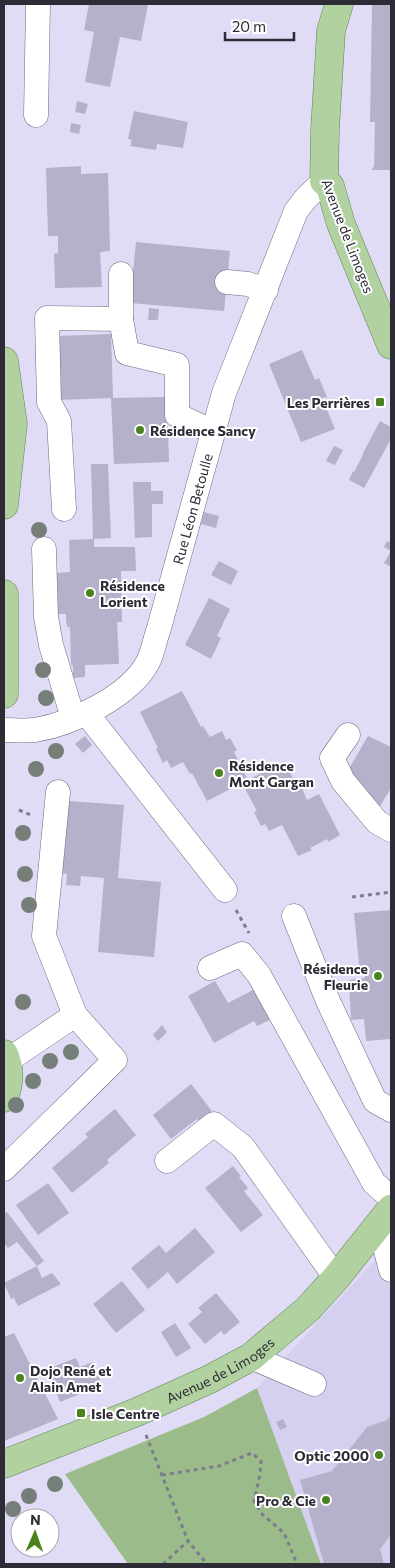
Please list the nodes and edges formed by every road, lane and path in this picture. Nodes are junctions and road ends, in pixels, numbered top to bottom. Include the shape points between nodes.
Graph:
1 (38, 4) edge
2 (339, 4) edge
3 (36, 115) dead end
4 (324, 181) junction
5 (121, 274) dead end
6 (227, 282) dead end
7 (266, 290) junction
8 (121, 319) junction
9 (391, 346) edge
10 (4, 361) edge
11 (214, 432) junction
12 (4, 505) edge
13 (64, 509) dead end
14 (44, 549) dead end
15 (4, 594) edge
16 (4, 694) edge
17 (80, 716) junction
18 (4, 730) edge
19 (348, 735) dead end
20 (58, 792) dead end
21 (391, 830) edge
22 (225, 890) dead end
23 (391, 892) edge
24 (352, 897) dead end
25 (294, 916) dead end
26 (210, 968) dead end
27 (75, 1015) junction
28 (5, 1057) edge
29 (4, 1098) edge
30 (391, 1110) edge
31 (167, 1161) dead end
32 (4, 1169) edge
33 (391, 1198) edge
34 (385, 1217) edge
35 (391, 1270) edge
36 (336, 1278) junction
37 (251, 1357) junction
38 (314, 1384) dead end
39 (146, 1435) dead end
40 (4, 1464) edge
41 (162, 1475) junction
42 (188, 1542) junction
43 (163, 1564) edge
44 (206, 1564) edge
45 (294, 1564) edge

1 - 3 street
2 - 4 main road, Avenue de Limoges via 331,31
4 - 7 street, Rue Léon Betoulle via 296,211
4 - 9 main road, Avenue de Limoges via 330,186 341,224
5 - 8 street
6 - 7 street
7 - 11 street, Rue Léon Betoulle via 224,393
8 - 11 street via 127,353 177,365 177,415
8 - 13 street via 47,318 49,402 59,421
10 - 12 main road via 13,424
11 - 17 street, Rue Léon Betoulle via 148,662 113,698
14 - 17 street via 46,617
15 - 16 main road
17 - 18 street, Rue Léon Betoulle via 35,730
17 - 22 street
19 - 21 street via 332,758 343,781 377,822
20 - 27 street via 44,936
23 - 24 path
25 - 30 street via 328,1001 375,1101
26 - 33 street via 242,954 259,975 374,1182
27 - 28 street via 39,1041
27 - 32 street via 115,1060
28 - 29 main road via 9,1079
31 - 36 street via 214,1124 243,1147
34 - 35 street
34 - 36 main road, Avenue de Limoges
36 - 37 main road, Avenue de Limoges via 308,1309
37 - 38 street
37 - 40 main road, Avenue de Limoges via 137,1412
39 - 41 path
41 - 42 path
41 - 45 path via 219,1466 252,1453 261,1461 254,1500 262,1514 284,1533
42 - 43 path
42 - 44 path

